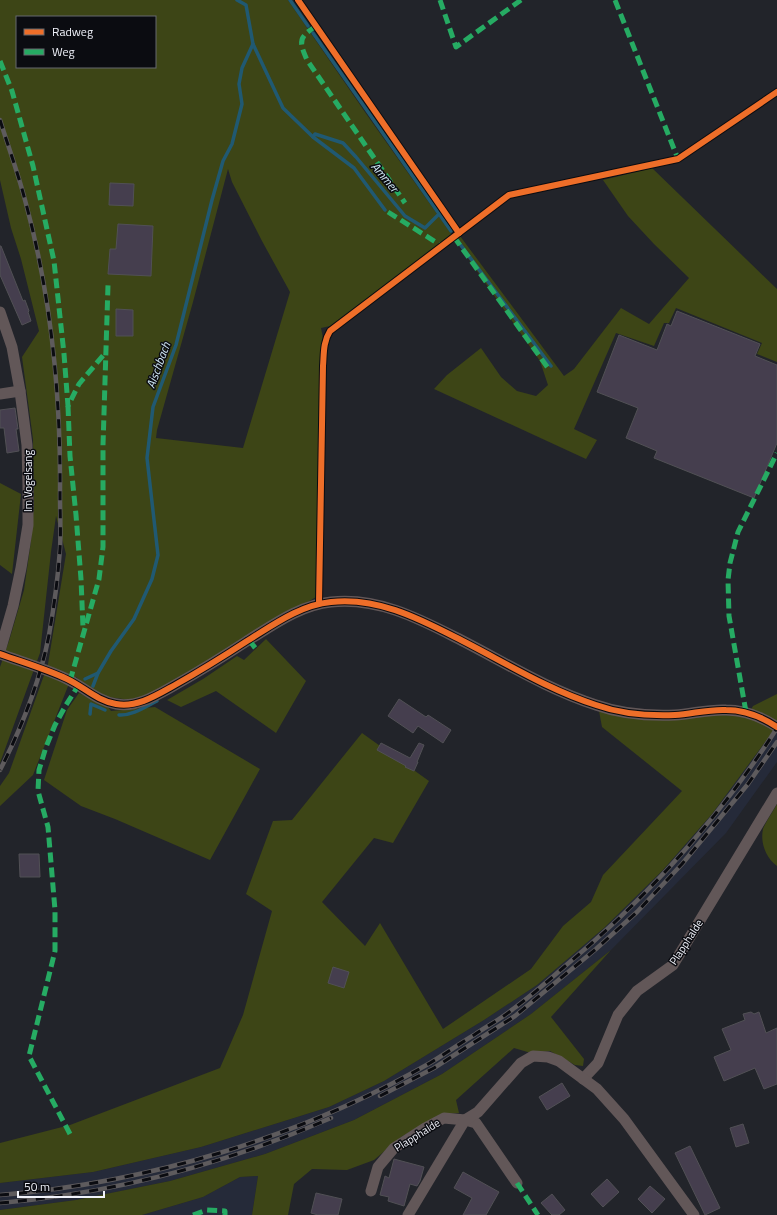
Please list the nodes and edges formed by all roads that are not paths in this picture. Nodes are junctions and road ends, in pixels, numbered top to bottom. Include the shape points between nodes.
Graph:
1 (0, 312) edge
2 (20, 391) junction
3 (0, 394) edge
4 (0, 652) edge
5 (777, 727) edge
6 (777, 793) edge
7 (583, 1078) junction
8 (465, 1120) junction
9 (517, 1183) dead end
10 (371, 1191) dead end
11 (408, 1215) edge
12 (694, 1215) edge

1 - 2 street, Im Vogelsang via 12,347
2 - 3 street
2 - 4 street, Im Vogelsang via 27,445 28,525 21,568
4 - 5 street via 70,680 101,700 129,704 160,693 308,606 331,602 361,602 397,610 418,619 543,683 595,705 634,714 675,715 726,710 746,712
6 - 7 street, Plapphalde via 673,965 637,991 618,1015 598,1063
7 - 8 street, Plapphalde via 559,1061 533,1056 521,1063 478,1112
7 - 12 street, Plapphalde via 596,1088 624,1119
8 - 9 street, Plapphalde via 476,1123
8 - 10 street, Plapphalde via 444,1118 394,1148 378,1167
8 - 11 street, Plapphalde

